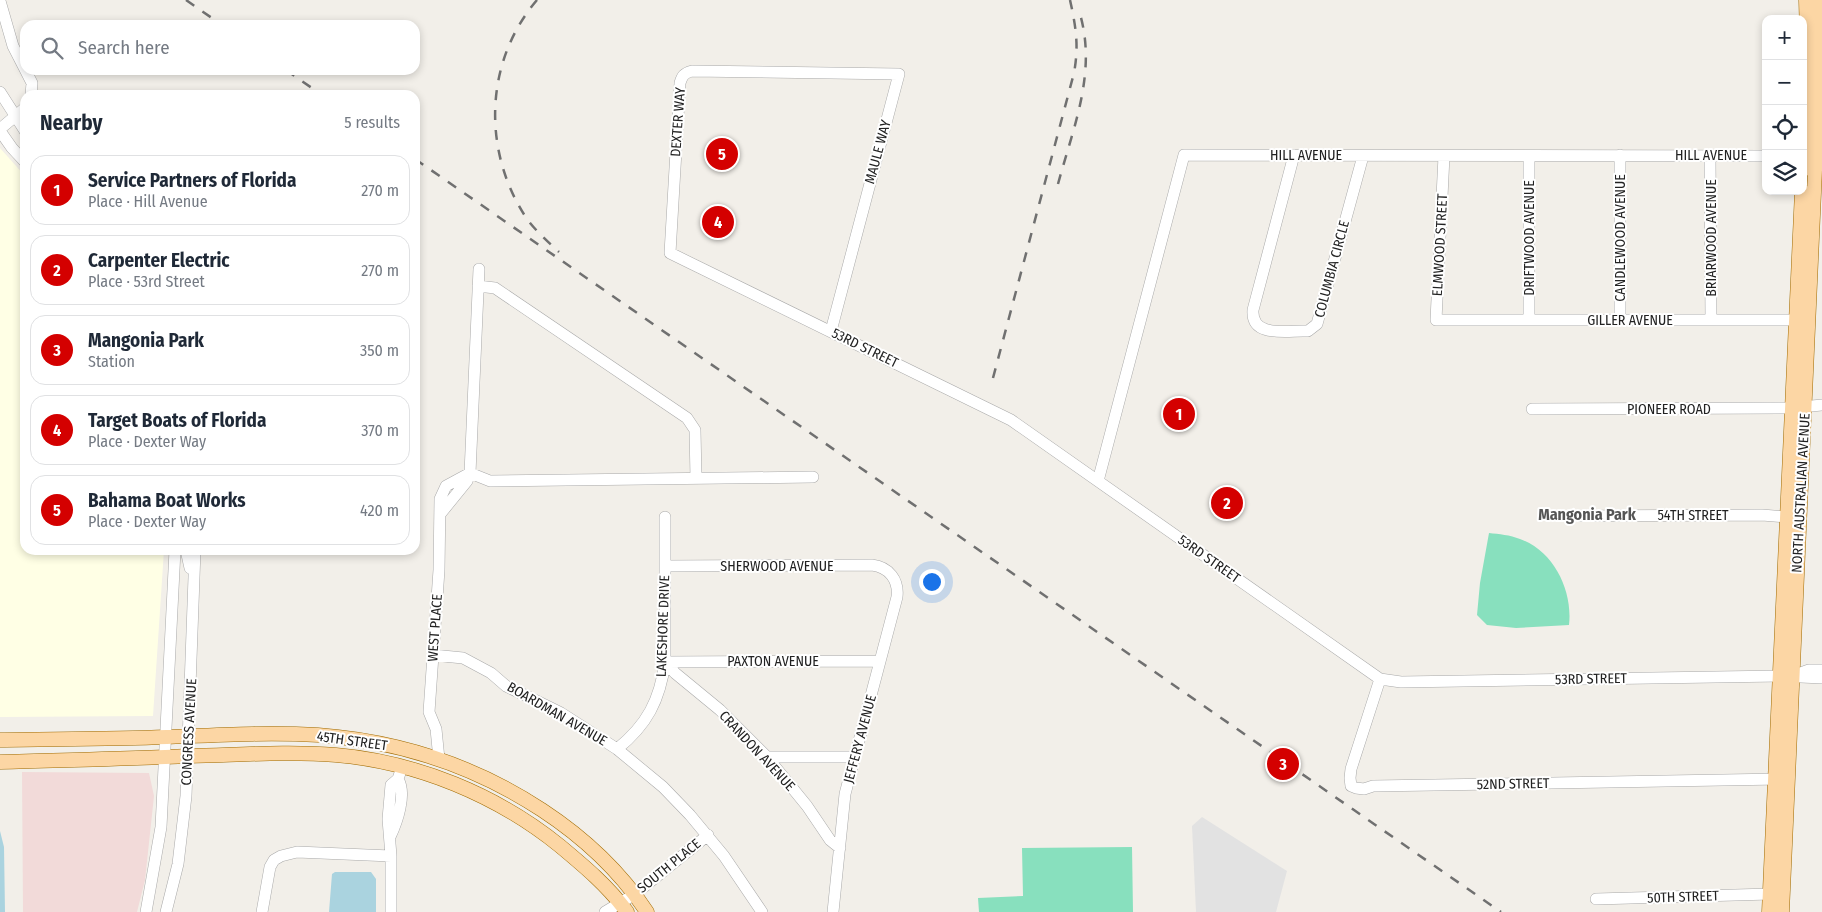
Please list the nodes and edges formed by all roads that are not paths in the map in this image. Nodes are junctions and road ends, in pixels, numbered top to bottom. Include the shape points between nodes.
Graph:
1 (1806, 0) edge
2 (1819, 0) edge
3 (0, 1) edge
4 (20, 60) edge
5 (795, 72) joint
6 (1814, 72) junction
7 (28, 75) edge
8 (31, 90) edge
9 (0, 92) edge
10 (20, 112) edge
11 (15, 117) junction
12 (20, 124) edge
13 (0, 130) edge
14 (1294, 155) junction
15 (1710, 155) junction
16 (20, 156) edge
17 (1362, 156) junction
18 (1444, 156) junction
19 (1529, 156) junction
20 (1620, 156) junction
21 (1762, 156) edge
22 (1808, 156) edge
23 (1803, 195) edge
24 (1812, 239) edge
25 (670, 254) joint
26 (479, 269) dead end
27 (478, 286) junction
28 (1451, 320) joint
29 (1529, 320) junction
30 (1620, 320) junction
31 (1710, 320) junction
32 (1803, 320) junction
33 (831, 331) junction
34 (1822, 405) edge
35 (1799, 408) junction
36 (1532, 410) dead end
37 (1822, 410) edge
38 (470, 473) junction
39 (813, 477) dead end
40 (696, 478) junction
41 (1098, 481) junction
42 (443, 509) junction
43 (1570, 516) dead end
44 (665, 517) dead end
45 (1787, 517) junction
46 (175, 555) edge
47 (187, 555) edge
48 (195, 555) edge
49 (665, 566) junction
50 (888, 571) joint
51 (194, 590) junction
52 (433, 655) junction
53 (880, 661) junction
54 (665, 662) junction
55 (1822, 670) edge
56 (1786, 676) junction
57 (1822, 678) edge
58 (1380, 679) junction
59 (189, 736) junction
60 (165, 737) junction
61 (0, 740) edge
62 (617, 749) junction
63 (188, 756) junction
64 (430, 756) junction
65 (164, 757) junction
66 (767, 757) junction
67 (855, 757) junction
68 (0, 762) edge
69 (400, 773) junction
70 (1781, 779) junction
71 (708, 835) junction
72 (840, 848) junction
73 (390, 856) junction
74 (635, 894) junction
75 (1770, 894) junction
76 (1596, 899) dead end
77 (624, 907) edge
78 (146, 912) edge
79 (166, 912) edge
80 (262, 912) edge
81 (391, 912) edge
82 (605, 912) edge
83 (647, 912) edge
84 (762, 912) edge
85 (833, 912) edge
86 (1769, 912) edge
87 (1782, 912) edge

1 - 6 main road
2 - 6 main road
3 - 4 street
5 - 25 street, DEXTER WAY via 692,71 682,76
5 - 33 street, MAULE WAY via 899,74
6 - 22 main road, NORTH AUSTRALIAN AVENUE
7 - 8 street
9 - 11 street
10 - 11 street
11 - 12 street
11 - 13 street
13 - 16 street
14 - 17 street, HILL AVENUE
14 - 17 street, COLUMBIA CIRCLE via 1253,310 1257,325 1266,331 1303,331 1317,324
14 - 41 street, HILL AVENUE via 1184,155
15 - 20 street, HILL AVENUE
15 - 21 street, HILL AVENUE
15 - 31 street, BRIARWOOD AVENUE
17 - 18 street, HILL AVENUE
18 - 19 street, HILL AVENUE
18 - 28 street, ELMWOOD STREET via 1436,320
19 - 20 street, HILL AVENUE
19 - 29 street, DRIFTWOOD AVENUE
20 - 30 street, CANDLEWOOD AVENUE
22 - 24 main road, NORTH AUSTRALIAN AVENUE
23 - 24 main road, NORTH AUSTRALIAN AVENUE
24 - 32 main road, NORTH AUSTRALIAN AVENUE
25 - 33 street, 53RD STREET
26 - 27 street
27 - 38 street
27 - 40 street via 496,288 687,418 695,430
28 - 29 street, GILLER AVENUE
29 - 30 street, GILLER AVENUE
30 - 31 street, GILLER AVENUE
31 - 32 street, GILLER AVENUE
32 - 35 main road, NORTH AUSTRALIAN AVENUE
33 - 41 street, 53RD STREET via 1011,420
34 - 35 street, PIONEER ROAD
35 - 36 street, PIONEER ROAD
35 - 37 street, PIONEER ROAD via 1814,412
35 - 45 main road, NORTH AUSTRALIAN AVENUE
35 - 56 main road, NORTH AUSTRALIAN AVENUE
38 - 40 street via 490,481
38 - 42 street via 462,488 464,496 456,504
38 - 42 street, WEST PLACE via 446,486 440,499
39 - 40 street
41 - 58 street, 53RD STREET
42 - 52 street, WEST PLACE
43 - 45 street, 54TH STREET
44 - 49 street, LAKESHORE DRIVE
45 - 56 main road, NORTH AUSTRALIAN AVENUE
46 - 60 street, CONGRESS AVENUE
47 - 51 street
48 - 51 street, CONGRESS AVENUE
49 - 50 street, SHERWOOD AVENUE via 872,565
49 - 54 street, LAKESHORE DRIVE
50 - 53 street, JEFFERY AVENUE via 898,591
51 - 59 street, CONGRESS AVENUE
52 - 62 street, BOARDMAN AVENUE via 463,658 491,673 506,686 561,713
52 - 64 street, WEST PLACE via 429,712 439,750
53 - 54 street, PAXTON AVENUE
53 - 67 street, JEFFERY AVENUE
54 - 62 street, LAKESHORE DRIVE via 663,680 654,705 637,732
54 - 66 street, CRANDON AVENUE
55 - 56 street, 53RD STREET
56 - 57 street, 53RD STREET
56 - 58 street, 53RD STREET via 1401,682
56 - 70 main road, NORTH AUSTRALIAN AVENUE
58 - 70 street, 52ND STREET via 1351,769 1351,786 1356,788
59 - 60 main road, 45TH STREET
59 - 63 street, CONGRESS AVENUE
59 - 64 main road, 45TH STREET via 318,735 388,745
60 - 61 main road, 45TH STREET
60 - 65 street, CONGRESS AVENUE
62 - 71 street, BOARDMAN AVENUE via 663,787
63 - 65 main road, 45TH STREET
63 - 69 main road, 45TH STREET via 261,753 335,755 378,761
63 - 79 street, CONGRESS AVENUE via 178,864
64 - 69 main road via 413,757
64 - 74 main road, 45TH STREET via 508,789 556,820 600,856
65 - 68 main road, 45TH STREET
65 - 78 street, CONGRESS AVENUE via 161,827
66 - 67 street
66 - 72 street, CRANDON AVENUE via 830,840
67 - 72 street, JEFFERY AVENUE via 845,794
69 - 73 street via 402,786 398,818 389,839
69 - 77 main road, 45TH STREET via 450,782 501,806 549,838 591,872
70 - 75 main road, NORTH AUSTRALIAN AVENUE
70 - 87 main road, NORTH AUSTRALIAN AVENUE
71 - 74 street, SOUTH PLACE
71 - 84 street, BOARDMAN AVENUE
72 - 85 street, JEFFERY AVENUE
73 - 80 street via 297,852 281,856 270,867
73 - 81 street
74 - 77 street, SOUTH PLACE
74 - 83 main road, 45TH STREET
75 - 76 street, 50TH STREET
75 - 86 main road, NORTH AUSTRALIAN AVENUE
77 - 82 street, SOUTH PLACE

